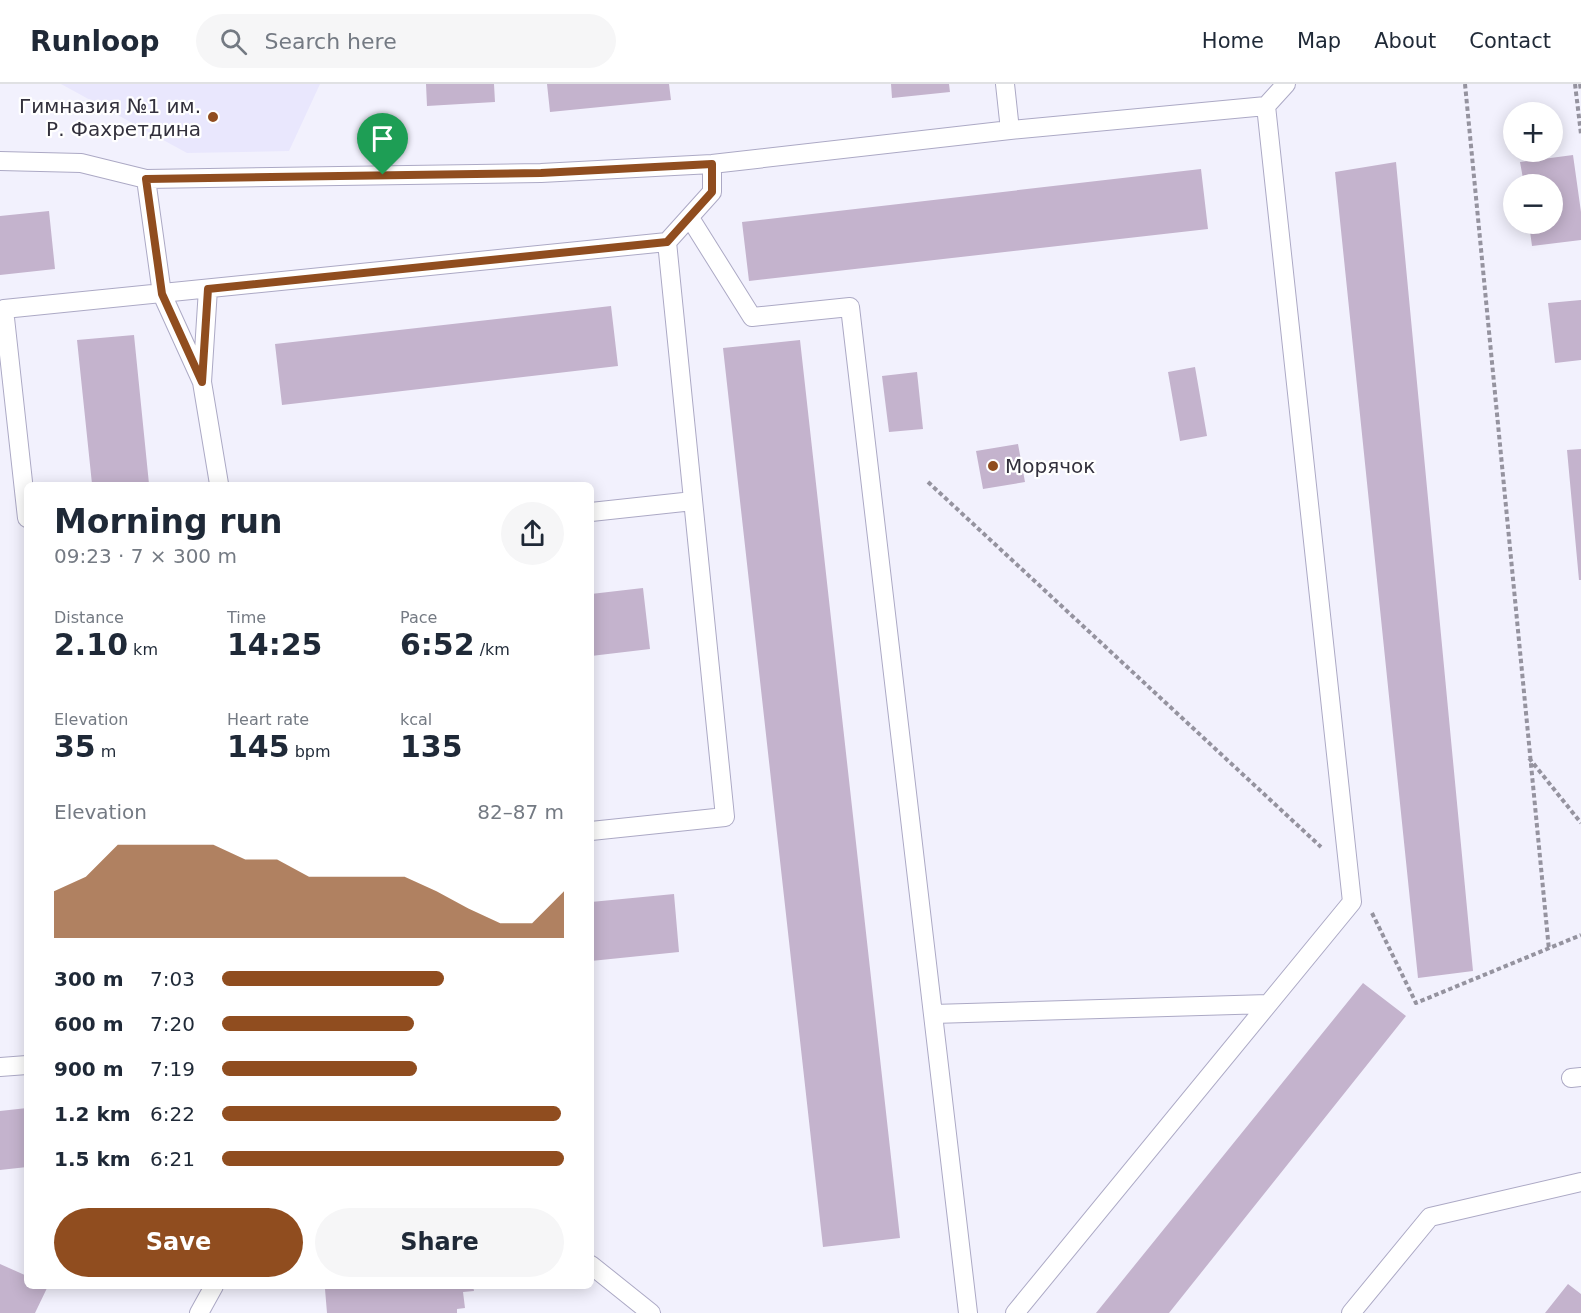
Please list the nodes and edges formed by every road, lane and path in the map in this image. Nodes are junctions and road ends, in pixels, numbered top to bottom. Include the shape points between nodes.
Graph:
1 (1005, 84) edge
2 (1286, 84) edge
3 (1465, 84) edge
4 (1575, 84) edge
5 (1580, 84) edge
6 (1581, 91) edge
7 (1266, 106) junction
8 (1010, 130) junction
9 (1581, 134) edge
10 (0, 161) edge
11 (712, 164) junction
12 (146, 179) junction
13 (690, 218) junction
14 (667, 242) junction
15 (208, 289) junction
16 (162, 294) junction
17 (202, 382) junction
18 (219, 482) edge
19 (928, 482) dead end
20 (24, 491) edge
21 (693, 501) junction
22 (594, 513) edge
23 (1529, 758) junction
24 (1581, 823) edge
25 (594, 831) edge
26 (1348, 867) junction
27 (1368, 904) dead end
28 (1581, 935) edge
29 (1549, 950) junction
30 (1268, 1004) junction
31 (933, 1014) junction
32 (24, 1065) edge
33 (0, 1067) edge
34 (1581, 1182) edge
35 (594, 1268) edge
36 (212, 1289) edge
37 (200, 1313) edge
38 (651, 1313) edge
39 (968, 1313) edge
40 (1015, 1313) edge
41 (1351, 1313) edge

1 - 8 lane
2 - 7 lane
3 - 23 path
4 - 9 path
5 - 6 path
7 - 8 lane
7 - 26 lane
8 - 11 lane
10 - 12 lane via 81,163
11 - 12 lane via 541,173
11 - 13 lane via 712,192
12 - 16 lane
13 - 14 lane
13 - 31 lane via 752,317 850,307
14 - 15 lane
14 - 21 lane
15 - 16 lane
15 - 17 lane
16 - 17 lane
16 - 20 lane via 4,309
17 - 18 lane
19 - 26 path via 1326,852
21 - 22 lane
21 - 25 lane via 725,817
23 - 24 path
23 - 29 path
26 - 30 lane via 1352,902
27 - 29 path via 1416,1003
28 - 29 path
30 - 31 lane
30 - 40 lane
31 - 39 lane
32 - 33 lane
34 - 41 lane via 1430,1216
35 - 38 lane
36 - 37 lane

